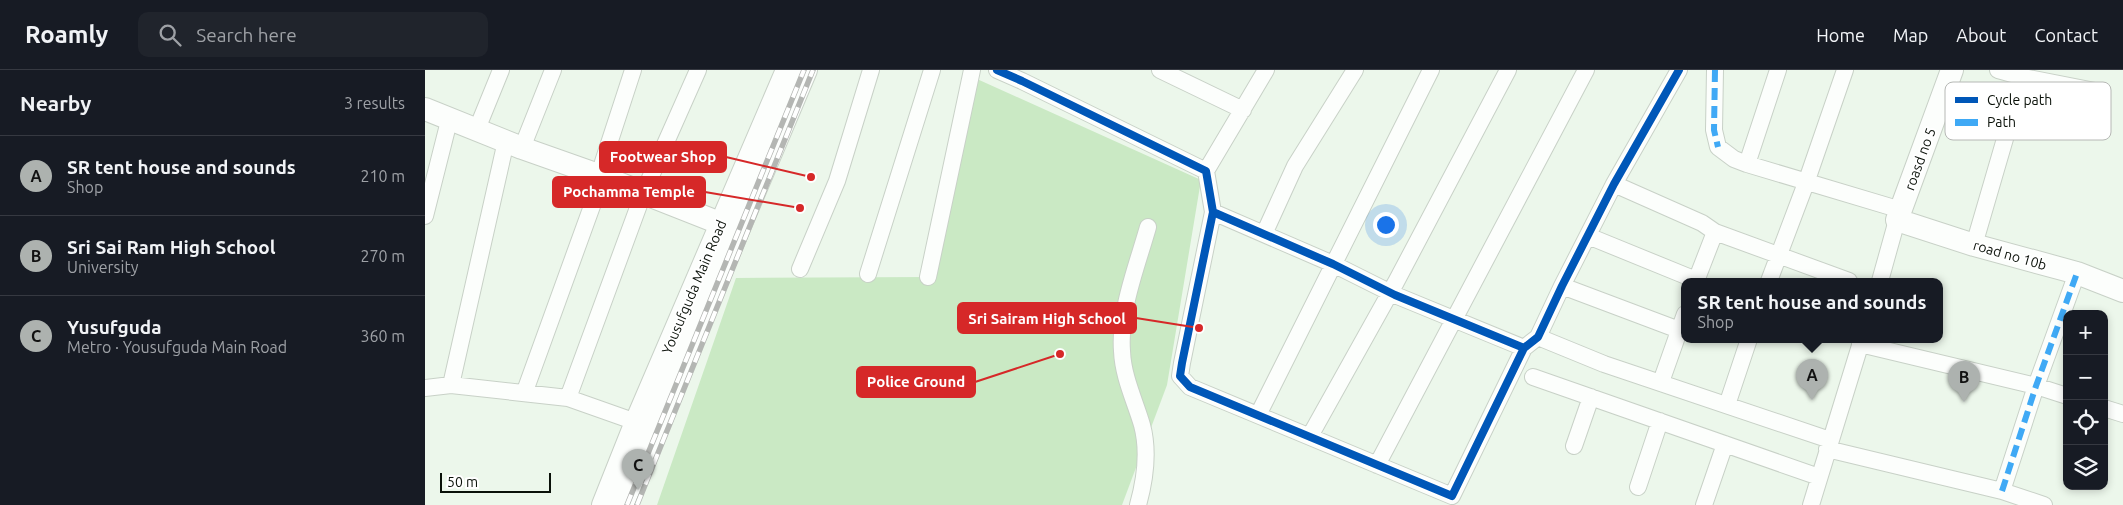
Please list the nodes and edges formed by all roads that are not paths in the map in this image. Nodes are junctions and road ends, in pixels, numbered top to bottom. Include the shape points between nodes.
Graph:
1 (501, 70) edge
2 (553, 70) edge
3 (633, 70) edge
4 (698, 70) edge
5 (787, 70) edge
6 (806, 70) edge
7 (871, 70) edge
8 (932, 70) edge
9 (972, 70) edge
10 (997, 70) edge
11 (1160, 70) edge
12 (1266, 70) edge
13 (1355, 70) edge
14 (1431, 70) edge
15 (1508, 70) edge
16 (1586, 70) edge
17 (1679, 70) edge
18 (1715, 70) edge
19 (1778, 70) edge
20 (1845, 70) edge
21 (1952, 70) edge
22 (1998, 70) edge
23 (1025, 75) edge
24 (2023, 77) junction
25 (1948, 82) edge
26 (2022, 82) edge
27 (2049, 82) edge
28 (1945, 89) edge
29 (425, 109) edge
30 (1243, 110) junction
31 (450, 118) junction
32 (477, 129) junction
33 (2005, 140) edge
34 (514, 145) junction
35 (1747, 164) junction
36 (1206, 172) junction
37 (599, 177) junction
38 (1806, 183) junction
39 (1614, 184) junction
40 (643, 194) junction
41 (1213, 212) junction
42 (1899, 215) junction
43 (425, 216) edge
44 (1148, 227) dead end
45 (729, 229) junction
46 (1715, 232) junction
47 (1264, 234) junction
48 (1588, 236) junction
49 (1974, 245) junction
50 (1779, 256) junction
51 (1333, 264) junction
52 (800, 269) dead end
53 (2077, 273) junction
54 (868, 274) dead end
55 (928, 277) dead end
56 (1689, 278) edge
57 (1697, 278) edge
58 (1770, 278) edge
59 (1841, 278) edge
60 (1882, 278) edge
61 (1562, 286) junction
62 (2123, 291) edge
63 (1389, 292) junction
64 (1454, 320) junction
65 (1681, 325) edge
66 (1679, 330) junction
67 (1538, 337) junction
68 (1748, 343) edge
69 (1861, 343) edge
70 (1865, 343) edge
71 (1524, 348) junction
72 (1533, 377) dead end
73 (1661, 382) junction
74 (451, 385) junction
75 (2036, 386) junction
76 (425, 388) edge
77 (525, 391) junction
78 (2063, 395) edge
79 (1591, 397) junction
80 (568, 398) junction
81 (1727, 406) junction
82 (2108, 409) edge
83 (2123, 414) edge
84 (1258, 416) junction
85 (1660, 421) junction
86 (636, 422) junction
87 (1309, 436) junction
88 (1725, 444) junction
89 (1828, 444) junction
90 (1574, 446) dead end
91 (1377, 465) junction
92 (1819, 477) junction
93 (1638, 487) dead end
94 (2002, 491) junction
95 (1815, 504) edge
96 (603, 505) edge
97 (622, 505) edge
98 (1138, 505) edge
99 (1704, 505) edge
100 (2044, 505) edge

1 - 32 street
2 - 34 street
3 - 37 street
4 - 40 street
5 - 45 main road, Yousufguda Main Road
6 - 45 main road, Yousufguda Main Road
7 - 52 street via 837,181
8 - 54 street
9 - 55 street
10 - 23 street
11 - 30 street
12 - 30 street
13 - 47 street via 1295,166
14 - 51 street
15 - 63 street
16 - 64 street
17 - 39 street
18 - 35 street via 1714,130 1718,148
19 - 35 street
20 - 38 street
21 - 25 main road, roasd no 5
22 - 24 street
23 - 36 street
24 - 26 street
24 - 27 street
28 - 42 main road, roasd no 5
29 - 31 main road
30 - 36 street
31 - 32 main road
31 - 43 street
32 - 34 main road
33 - 49 street
34 - 37 main road
34 - 74 street
35 - 38 street
36 - 41 street
37 - 40 main road
37 - 77 street via 596,195
38 - 42 street
38 - 50 street
39 - 46 street via 1702,223
39 - 48 street
40 - 45 main road
40 - 80 street
41 - 47 street
41 - 84 street via 1180,376 1190,386
42 - 49 main road, road no 10b
42 - 60 street
44 - 98 street via 1129,293 1121,351 1143,436 1146,462
45 - 86 main road, Yousufguda Main Road
45 - 97 main road, Yousufguda Main Road
46 - 50 street
46 - 57 street
47 - 51 street
48 - 56 street
48 - 61 street
49 - 53 main road, road no 10b
50 - 58 street
50 - 59 street
51 - 63 street
51 - 84 street
53 - 62 main road, road no 10b
53 - 75 street
61 - 66 street
61 - 67 street
63 - 64 street
63 - 87 street
64 - 71 street
64 - 91 street
65 - 66 street
66 - 73 street
67 - 71 street
67 - 73 street via 1603,364
68 - 81 street
69 - 89 street
70 - 75 street
71 - 91 street via 1452,496
72 - 79 street
73 - 81 street
74 - 76 street
74 - 77 street
75 - 78 street
75 - 94 street
77 - 80 street
79 - 85 street
79 - 90 street
80 - 86 street
81 - 89 street
82 - 83 street
84 - 87 street
85 - 88 street
85 - 93 street
86 - 96 main road, Yousufguda Main Road
87 - 91 street
88 - 92 street
88 - 99 street
89 - 92 street
89 - 94 street
92 - 95 street
94 - 100 street

